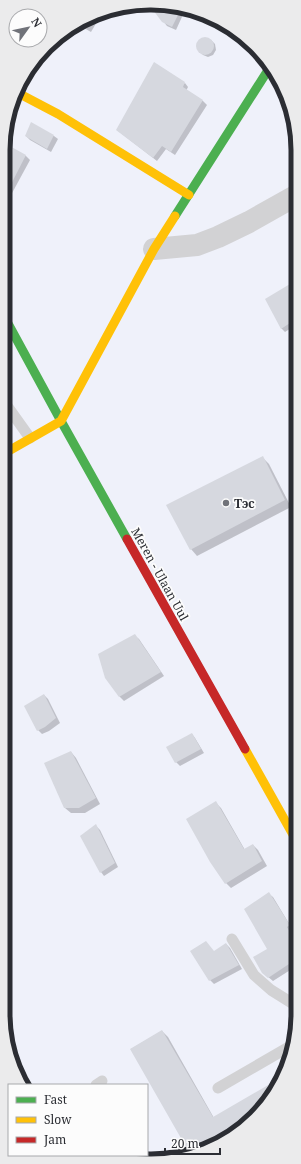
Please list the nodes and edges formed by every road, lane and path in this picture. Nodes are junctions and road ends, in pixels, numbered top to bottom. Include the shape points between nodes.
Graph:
1 (267, 72) edge
2 (22, 95) edge
3 (189, 195) junction
4 (291, 198) edge
5 (154, 249) junction
6 (10, 327) edge
7 (10, 410) edge
8 (61, 421) junction
9 (30, 438) junction
10 (10, 450) edge
11 (291, 831) edge
12 (232, 939) dead end
13 (291, 1002) edge
14 (286, 1048) edge
15 (218, 1088) dead end

1 - 3 street
2 - 3 street via 58,114
3 - 5 street
4 - 5 street via 249,222 197,245
5 - 8 street
6 - 8 street, Meren - Ulaan Uul
7 - 9 lane
8 - 9 street
8 - 11 street, Meren - Ulaan Uul
9 - 10 street
12 - 13 lane via 254,975
14 - 15 lane

